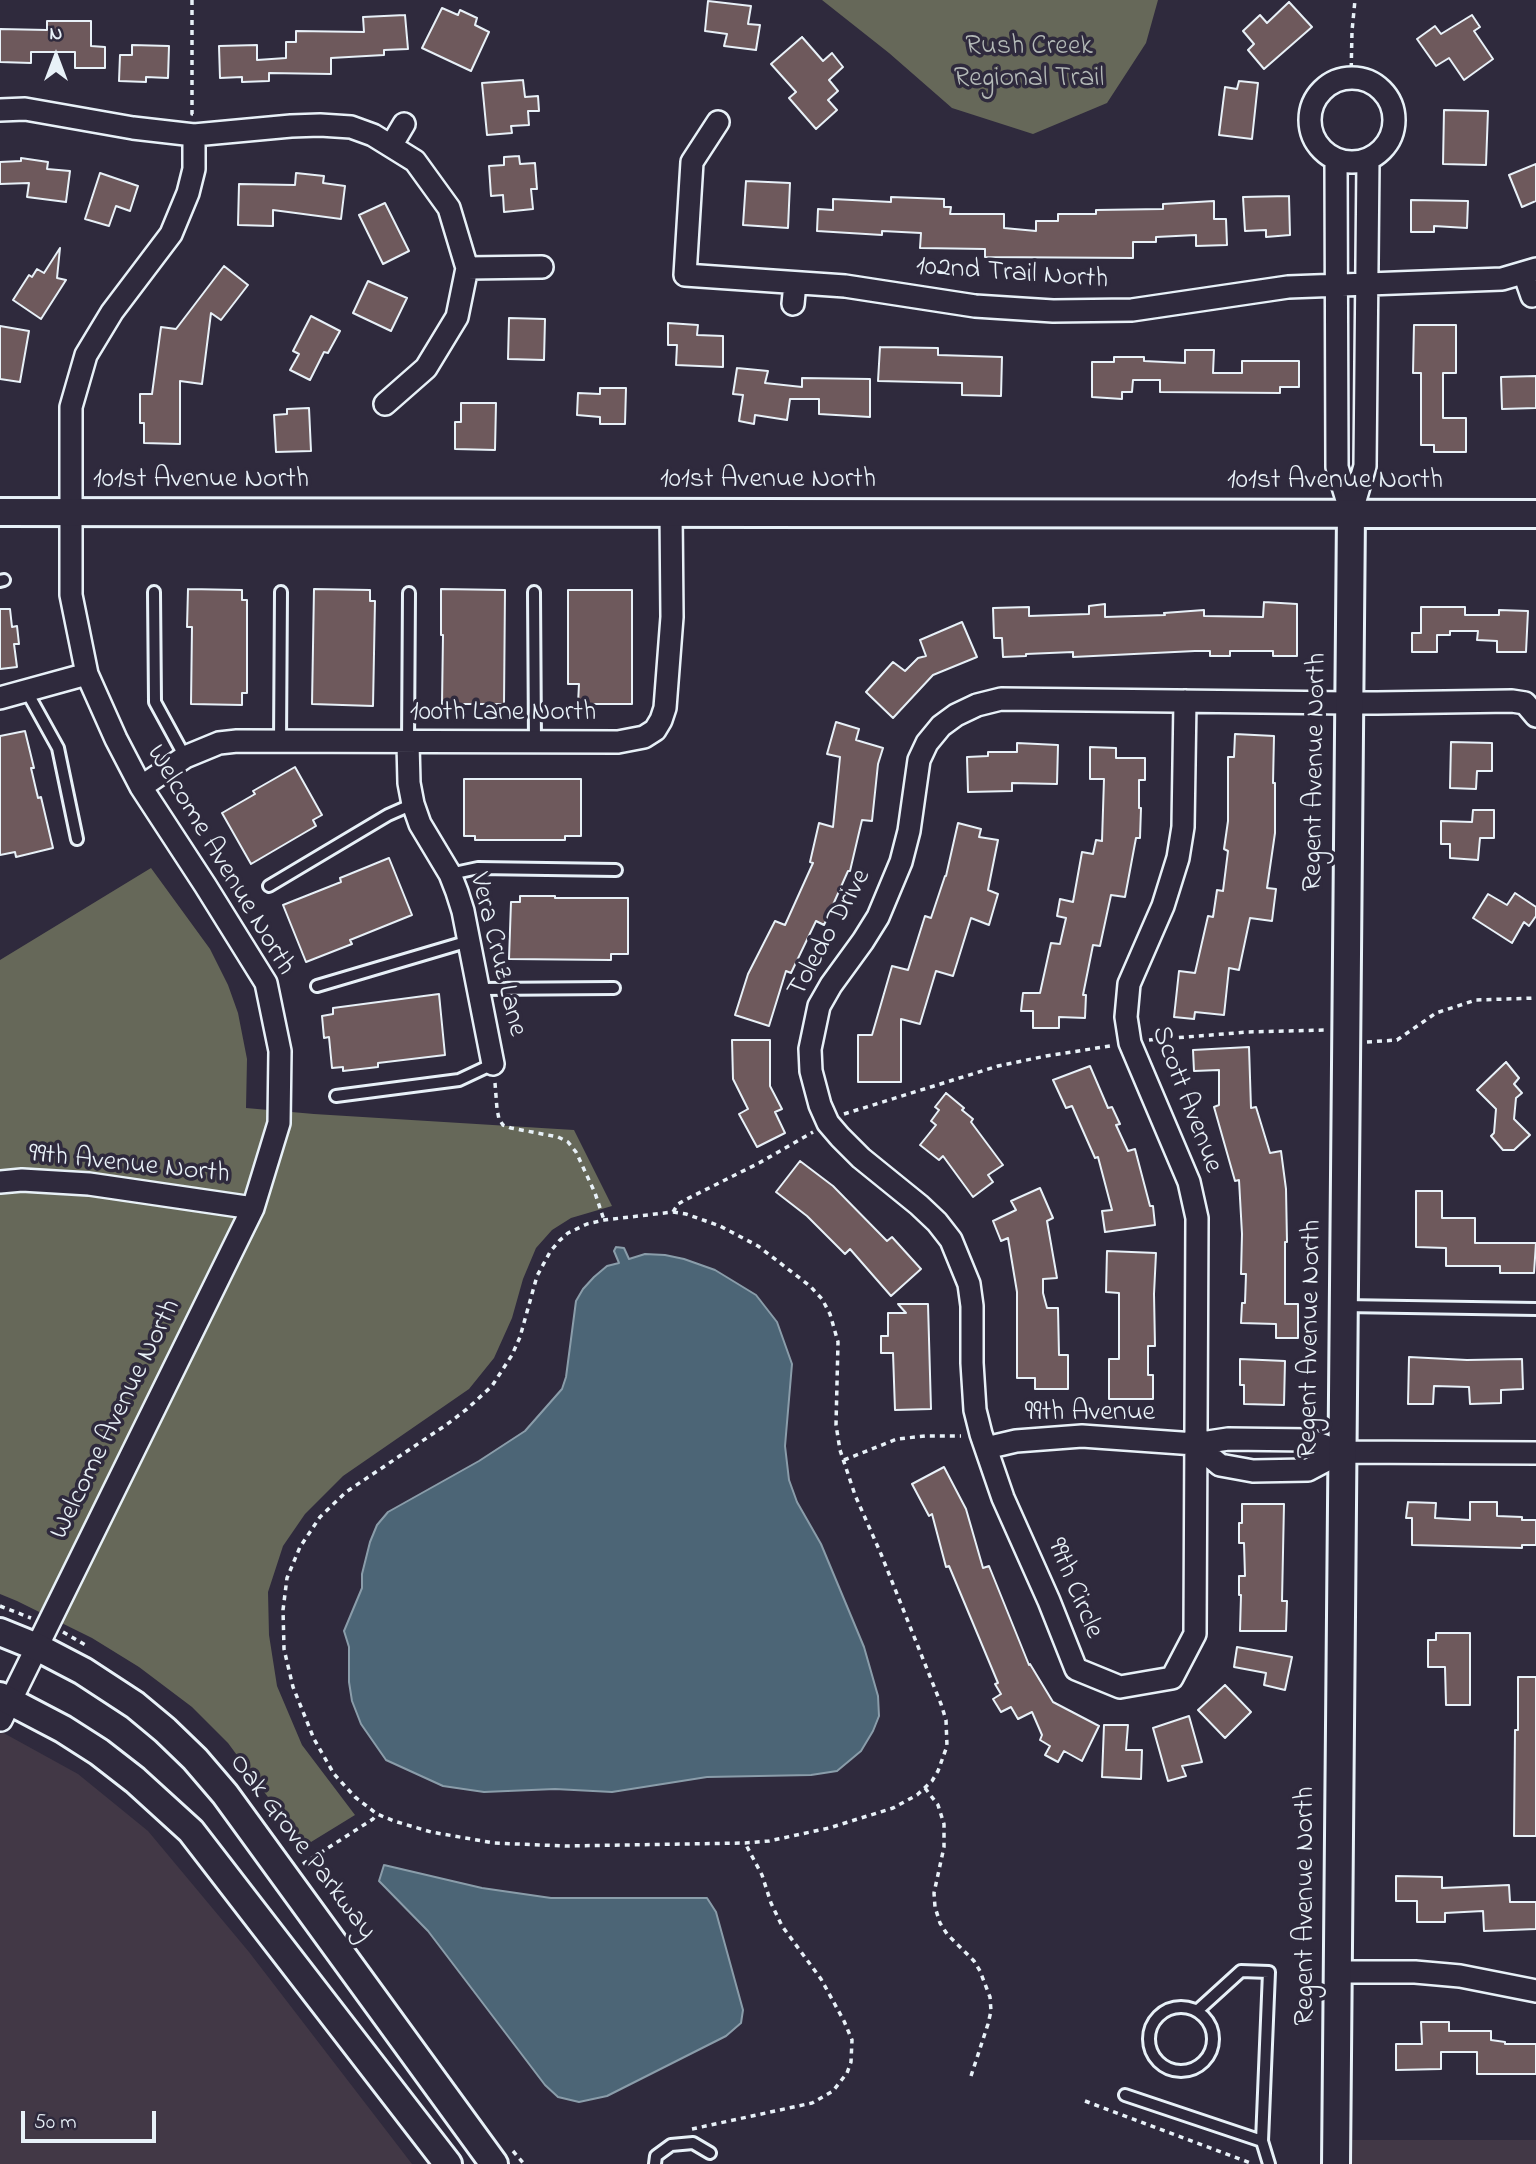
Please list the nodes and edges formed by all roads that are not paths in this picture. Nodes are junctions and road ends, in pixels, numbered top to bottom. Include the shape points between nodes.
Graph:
1 (0, 110) edge
2 (718, 122) dead end
3 (193, 124) junction
4 (404, 124) dead end
5 (391, 146) junction
6 (1336, 160) junction
7 (1368, 160) junction
8 (542, 267) dead end
9 (467, 268) junction
10 (1530, 271) edge
11 (1337, 284) junction
12 (1366, 284) junction
13 (1532, 296) dead end
14 (385, 404) dead end
15 (0, 512) edge
16 (71, 512) junction
17 (671, 512) junction
18 (1351, 514) junction
19 (1536, 514) edge
20 (154, 592) dead end
21 (281, 592) dead end
22 (534, 592) dead end
23 (409, 593) dead end
24 (88, 674) junction
25 (27, 692) junction
26 (0, 698) edge
27 (1185, 701) junction
28 (1349, 702) junction
29 (1536, 716) edge
30 (280, 741) junction
31 (534, 742) junction
32 (408, 743) junction
33 (185, 757) junction
34 (141, 787) junction
35 (413, 804) junction
36 (77, 839) dead end
37 (616, 870) dead end
38 (450, 874) junction
39 (269, 886) dead end
40 (469, 941) junction
41 (317, 986) dead end
42 (614, 988) dead end
43 (479, 989) junction
44 (493, 1064) joint
45 (336, 1096) dead end
46 (0, 1182) edge
47 (253, 1208) junction
48 (1343, 1306) junction
49 (1536, 1309) edge
50 (983, 1441) junction
51 (1195, 1444) junction
52 (1342, 1452) junction
53 (1536, 1453) edge
54 (0, 1632) edge
55 (37, 1647) junction
56 (4, 1705) edge
57 (1338, 1972) junction
58 (1536, 1991) edge
59 (1197, 2011) junction
60 (1125, 2095) dead end
61 (1262, 2141) junction
62 (710, 2153) dead end
63 (448, 2164) edge
64 (494, 2164) edge
65 (655, 2164) edge
66 (1269, 2164) edge
67 (1336, 2164) edge

1 - 3 street via 25,109 133,128
2 - 11 street, 102nd Trail North via 692,162 685,275 794,294 845,286 975,306 1053,311 1132,310
3 - 5 street via 351,127
3 - 16 street, Welcome Avenue North via 194,169 171,234 86,355 71,407
4 - 5 street
5 - 9 street via 415,160 449,208
6 - 7 street
6 - 7 street via 1312,137 1310,113 1321,90 1351,78 1368,80 1382,89 1392,104 1392,137
6 - 11 street, Regent Avenue North
7 - 12 street, Regent Avenue North
8 - 9 street
9 - 14 street via 457,317 426,368
10 - 12 street, 102nd Trail North via 1502,279
10 - 13 street
11 - 12 street, 102nd Trail North
11 - 18 street, Regent Avenue North via 1337,467
12 - 18 street, Regent Avenue North via 1365,466
15 - 16 street, 101st Avenue North
16 - 17 street, 101st Avenue North
16 - 24 street, Welcome Avenue North via 71,595
17 - 18 street, 101st Avenue North
17 - 31 street, 100th Lane North via 672,617 661,720 655,730 632,740
18 - 19 street, 101st Avenue North
18 - 28 street, Regent Avenue North
20 - 33 lane via 155,702
21 - 30 lane
22 - 31 lane
23 - 32 lane
24 - 25 street
24 - 34 street, Welcome Avenue North
25 - 26 street
25 - 36 lane via 58,748
27 - 28 street, Toledo Drive
27 - 50 street, Toledo Drive via 1001,699 976,705 941,726 919,760 909,831 890,889 816,1016 811,1070 828,1123 861,1158 937,1222 960,1261 972,1306 972,1386
27 - 51 street, Scott Avenue via 1183,827 1178,858 1129,985 1126,1017 1130,1043 1189,1182 1197,1218
28 - 29 street, Toledo Drive via 1512,701 1525,703
28 - 48 street, Regent Avenue North
30 - 32 street, 100th Lane North
30 - 33 street, 100th Lane North via 219,743
31 - 32 street, 100th Lane North
32 - 35 street, Vera Cruz Lane
33 - 34 street, 100th Lane North
34 - 47 street, Welcome Avenue North via 265,983 280,1051 279,1123
35 - 38 street, Vera Cruz Lane
35 - 39 lane
37 - 38 lane via 478,868
38 - 40 street, Vera Cruz Lane
40 - 41 lane
40 - 43 street, Vera Cruz Lane
42 - 43 lane
43 - 44 street, Vera Cruz Lane
44 - 45 lane via 459,1080
46 - 47 street, 99th Avenue North via 89,1184
47 - 55 street, Welcome Avenue North
48 - 49 lane
48 - 52 street, Regent Avenue North
50 - 51 street, 99th Avenue via 1082,1436
50 - 51 street, 99th Circle via 1076,1670 1120,1688 1172,1678 1195,1634
51 - 52 street, 99th Avenue via 1228,1439 1309,1440
51 - 52 street, 99th Avenue via 1220,1465 1253,1471 1308,1470
52 - 53 street
52 - 57 street, Regent Avenue North
54 - 55 street, Oak Grove Parkway
55 - 56 street, Welcome Avenue North
55 - 64 street, Oak Grove Parkway via 135,1705 218,1785
56 - 63 street via 63,1729 99,1752 191,1831
57 - 58 street via 1460,1976
57 - 67 street, Regent Avenue North
59 - 59 lane via 1187,2007 1168,2010 1153,2024 1150,2046 1154,2056 1171,2069 1193,2068 1209,2055 1213,2035
59 - 61 lane via 1241,1971 1269,1972
60 - 61 lane
61 - 66 lane
62 - 65 lane via 693,2143 671,2145 656,2156

